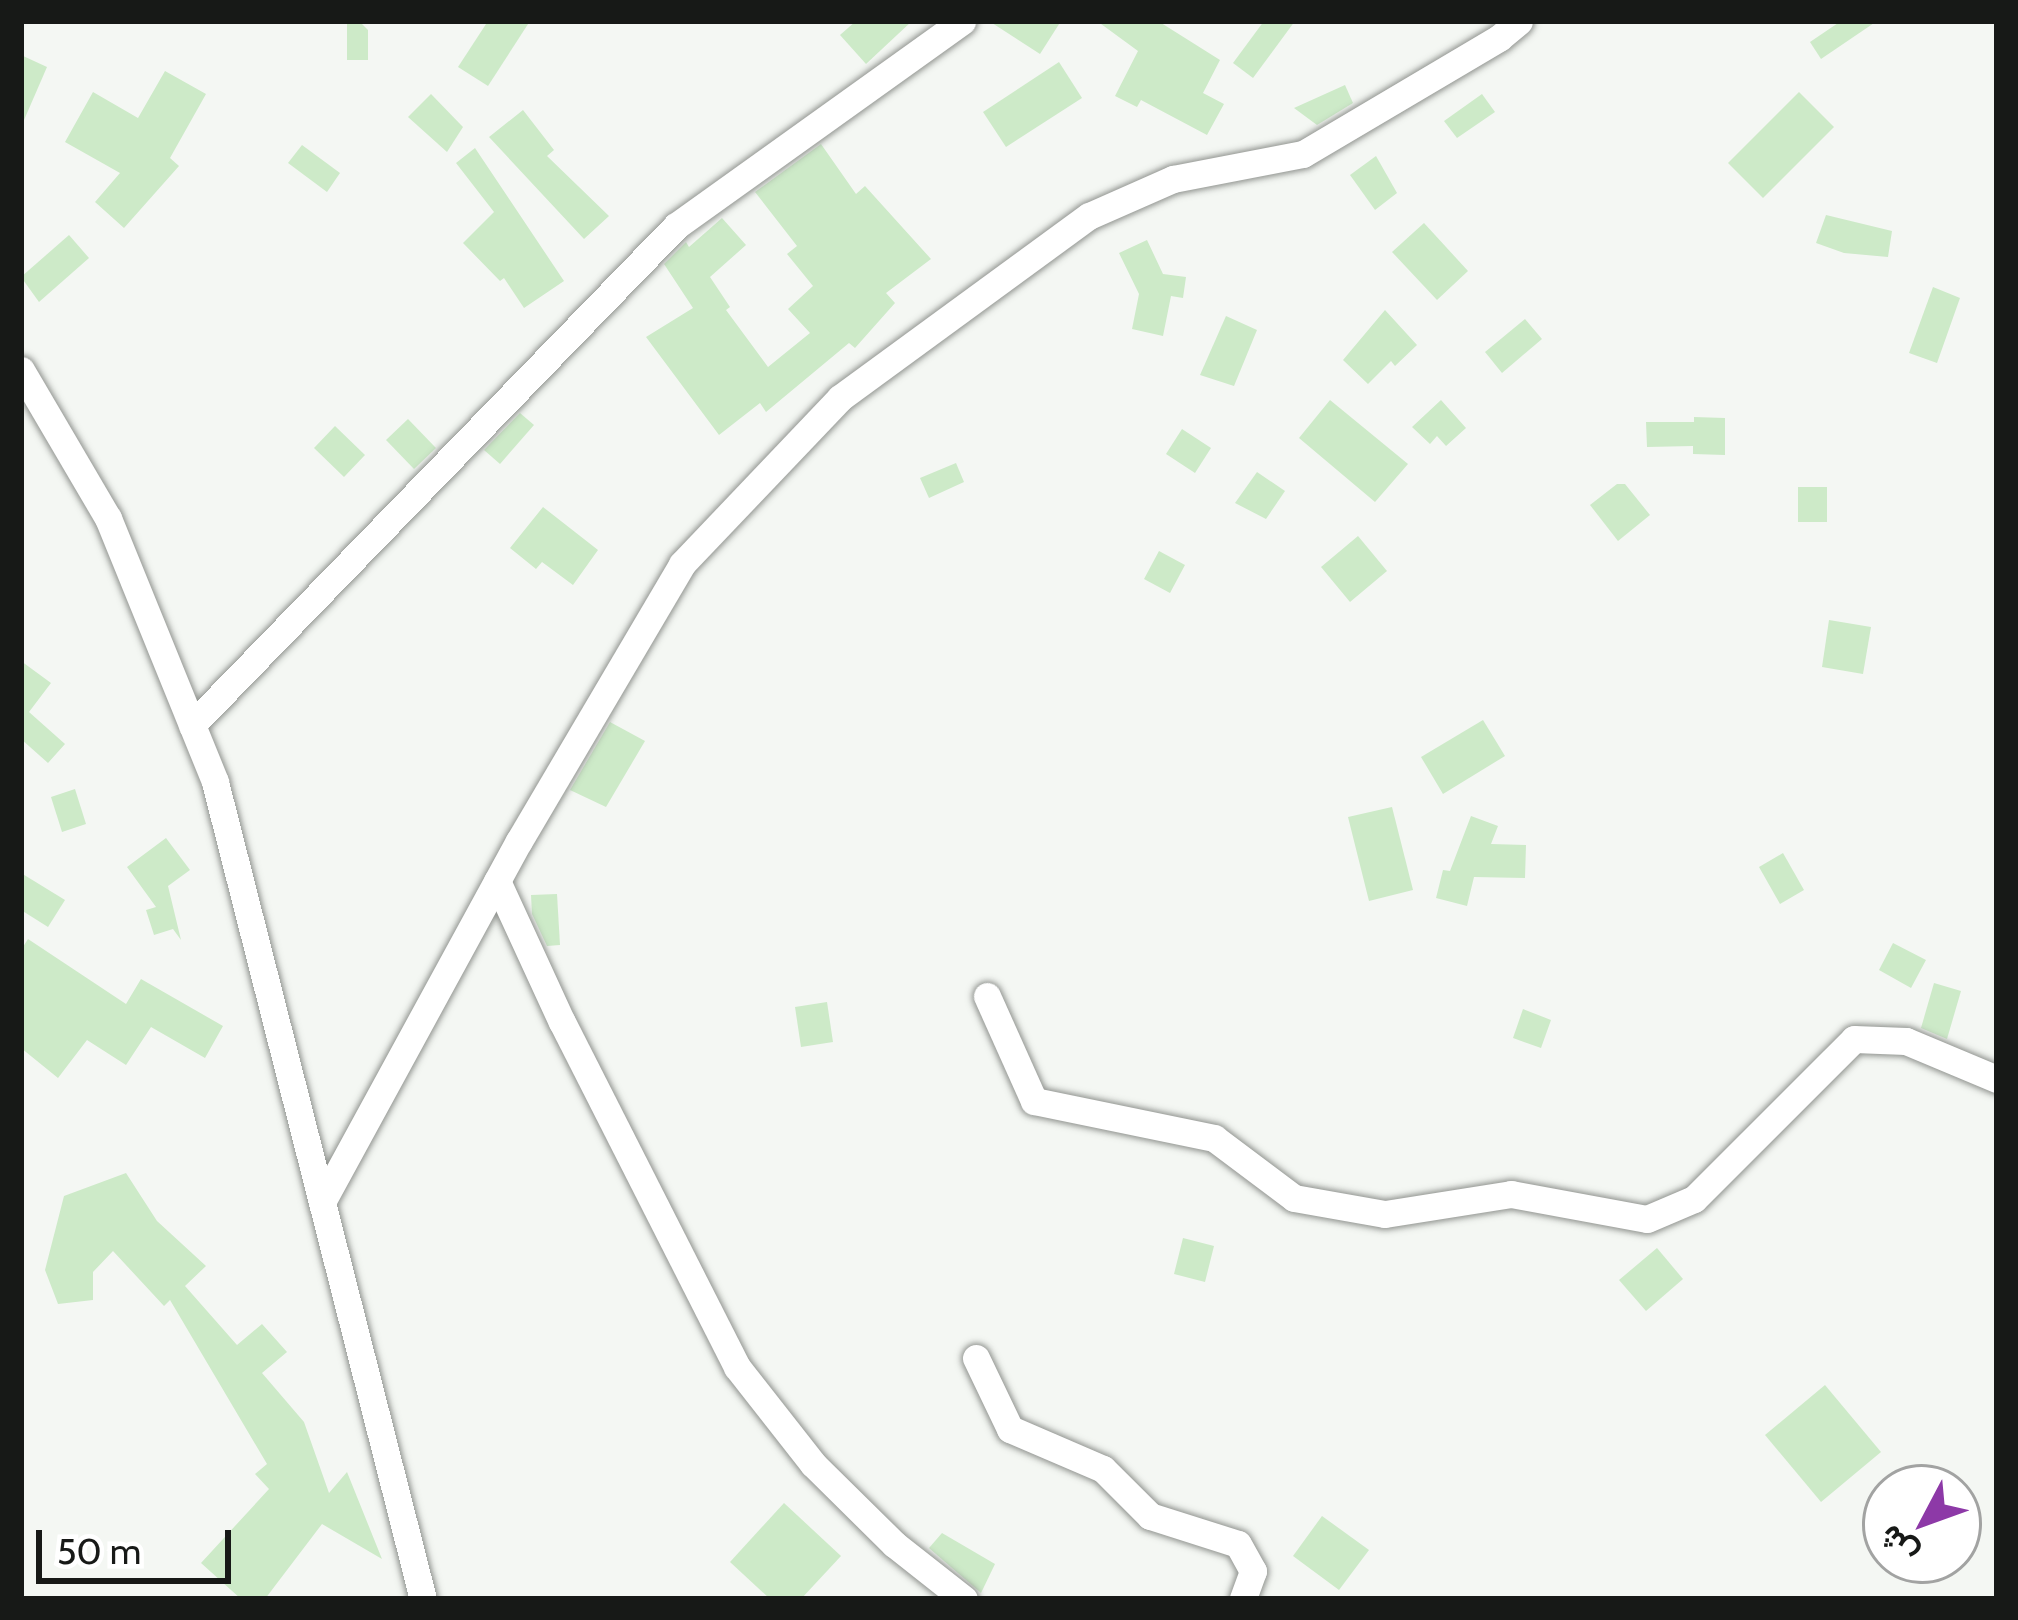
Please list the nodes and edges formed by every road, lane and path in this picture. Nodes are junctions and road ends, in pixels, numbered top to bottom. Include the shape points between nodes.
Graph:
1 (962, 21) edge
2 (1519, 21) edge
3 (21, 370) edge
4 (192, 724) junction
5 (497, 881) junction
6 (987, 996) dead end
7 (1997, 1079) edge
8 (322, 1202) junction
9 (976, 1358) dead end
10 (423, 1599) edge
11 (964, 1599) edge
12 (1243, 1599) edge

1 - 4 street via 676,226
2 - 5 street via 1303,154 1173,179 1089,216 839,398 682,564
3 - 4 street via 109,518
4 - 8 street via 215,782
5 - 8 street
5 - 11 street via 737,1367 813,1464
6 - 7 street via 1034,1101 1214,1138 1294,1198 1385,1214 1511,1194 1648,1220 1694,1199 1854,1039 1906,1041
8 - 10 street
9 - 12 street via 1010,1429 1103,1469 1150,1516 1238,1544 1253,1571

